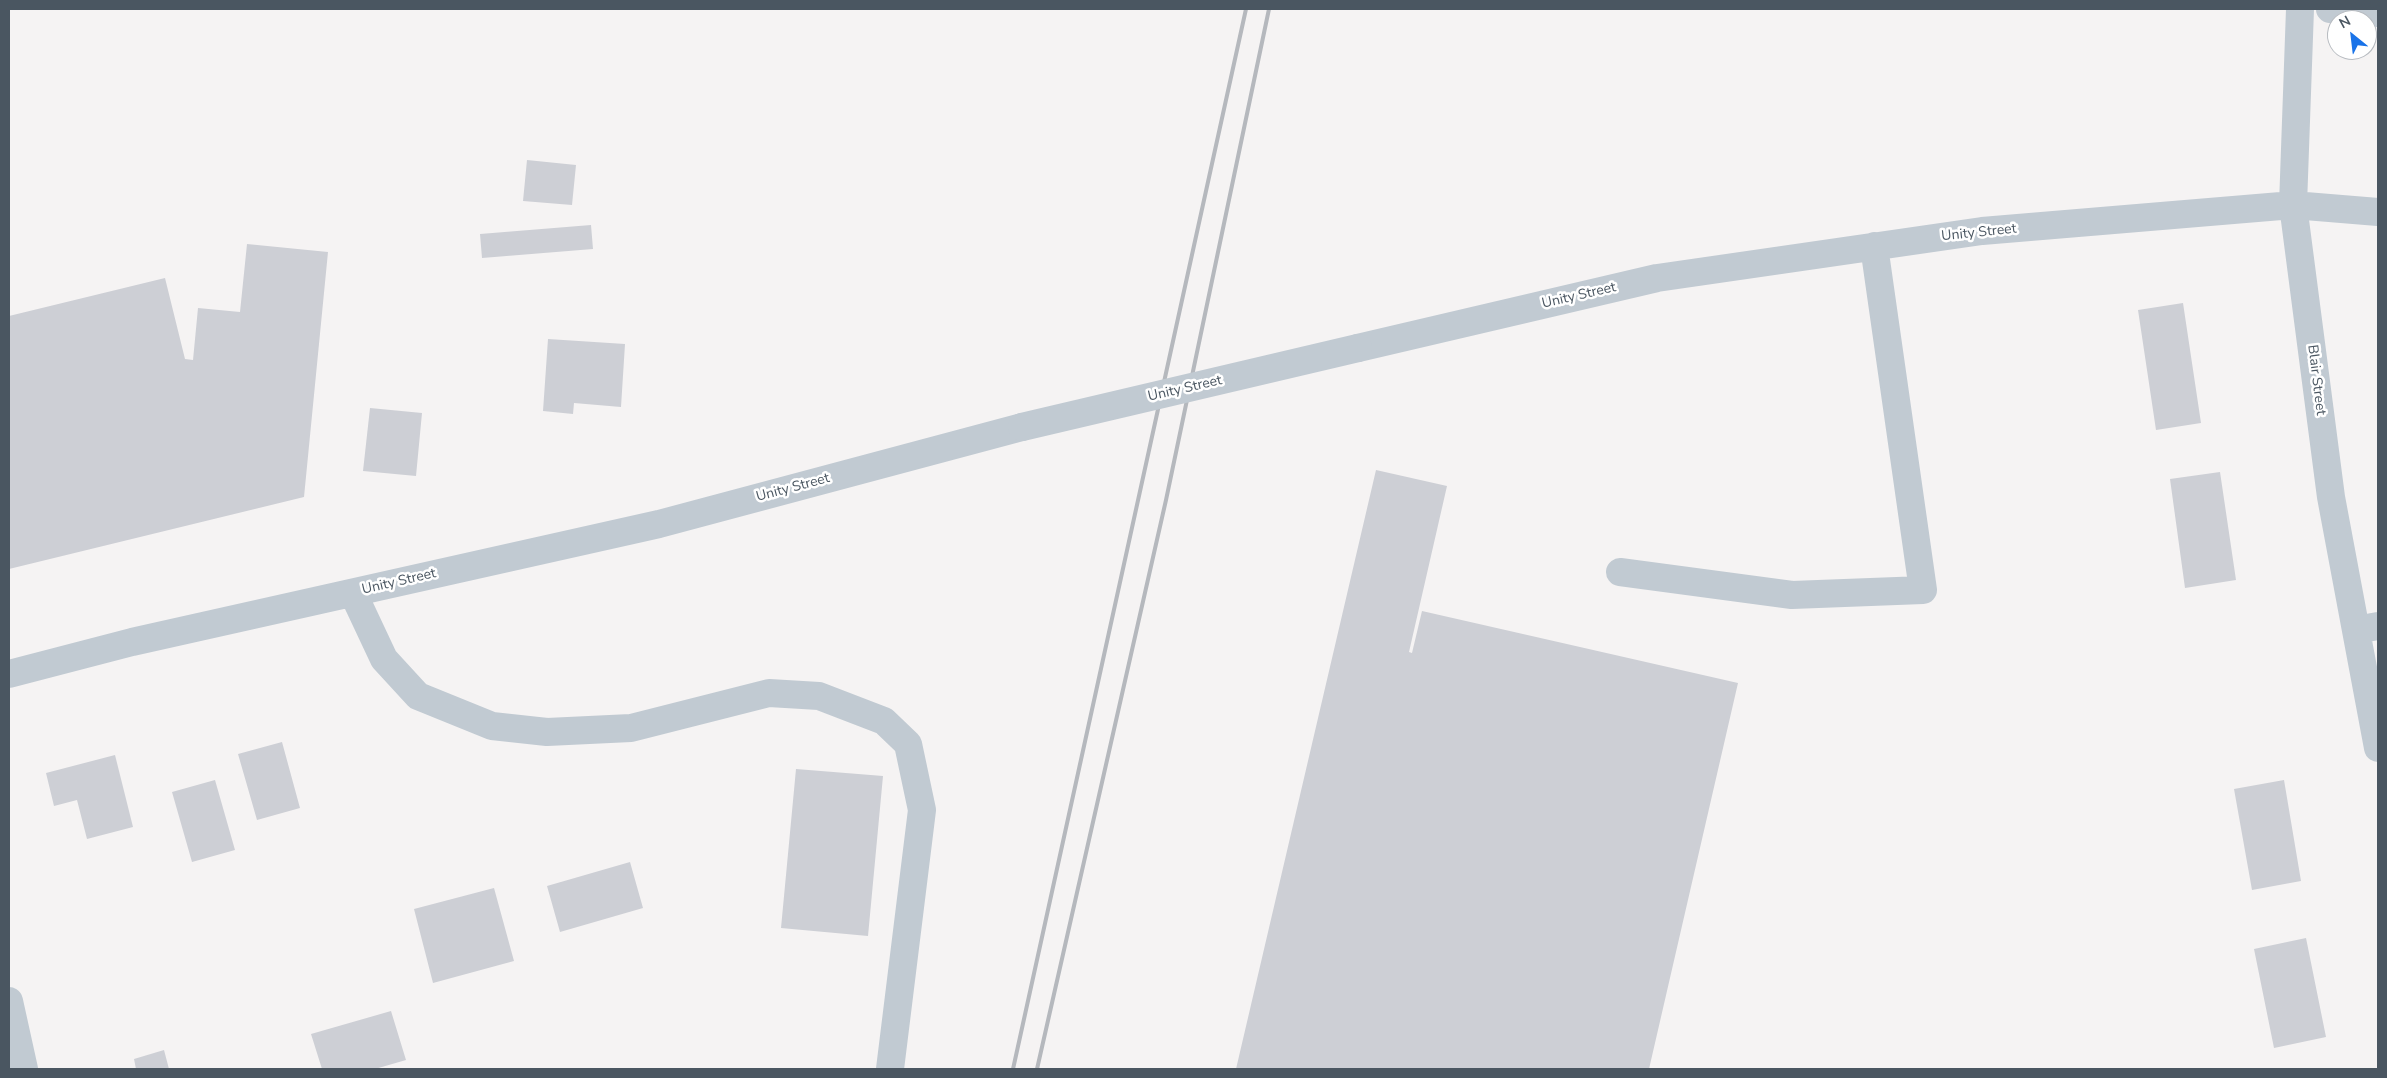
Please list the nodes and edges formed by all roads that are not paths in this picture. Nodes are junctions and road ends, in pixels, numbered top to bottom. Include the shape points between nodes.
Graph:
1 (2300, 9) edge
2 (2330, 9) edge
3 (2378, 13) edge
4 (2293, 205) junction
5 (2378, 212) edge
6 (1874, 246) junction
7 (1620, 572) dead end
8 (353, 593) junction
9 (2367, 628) edge
10 (9, 674) edge
11 (2378, 748) edge
12 (9, 1001) edge
13 (24, 1069) edge
14 (890, 1069) edge

1 - 4 street, Blair Street
2 - 3 street
4 - 5 street, Unity Street
4 - 6 street, Unity Street via 1982,232
4 - 9 street, Blair Street via 2331,497
6 - 7 street via 1923,590 1792,595
6 - 8 street, Unity Street, bridge via 1657,278 1022,427 659,524
8 - 10 street, Unity Street via 132,642
8 - 14 street via 384,659 418,696 492,726 547,732 631,728 769,693 819,696 884,721 908,744 922,810
9 - 11 street, Blair Street
12 - 13 street

